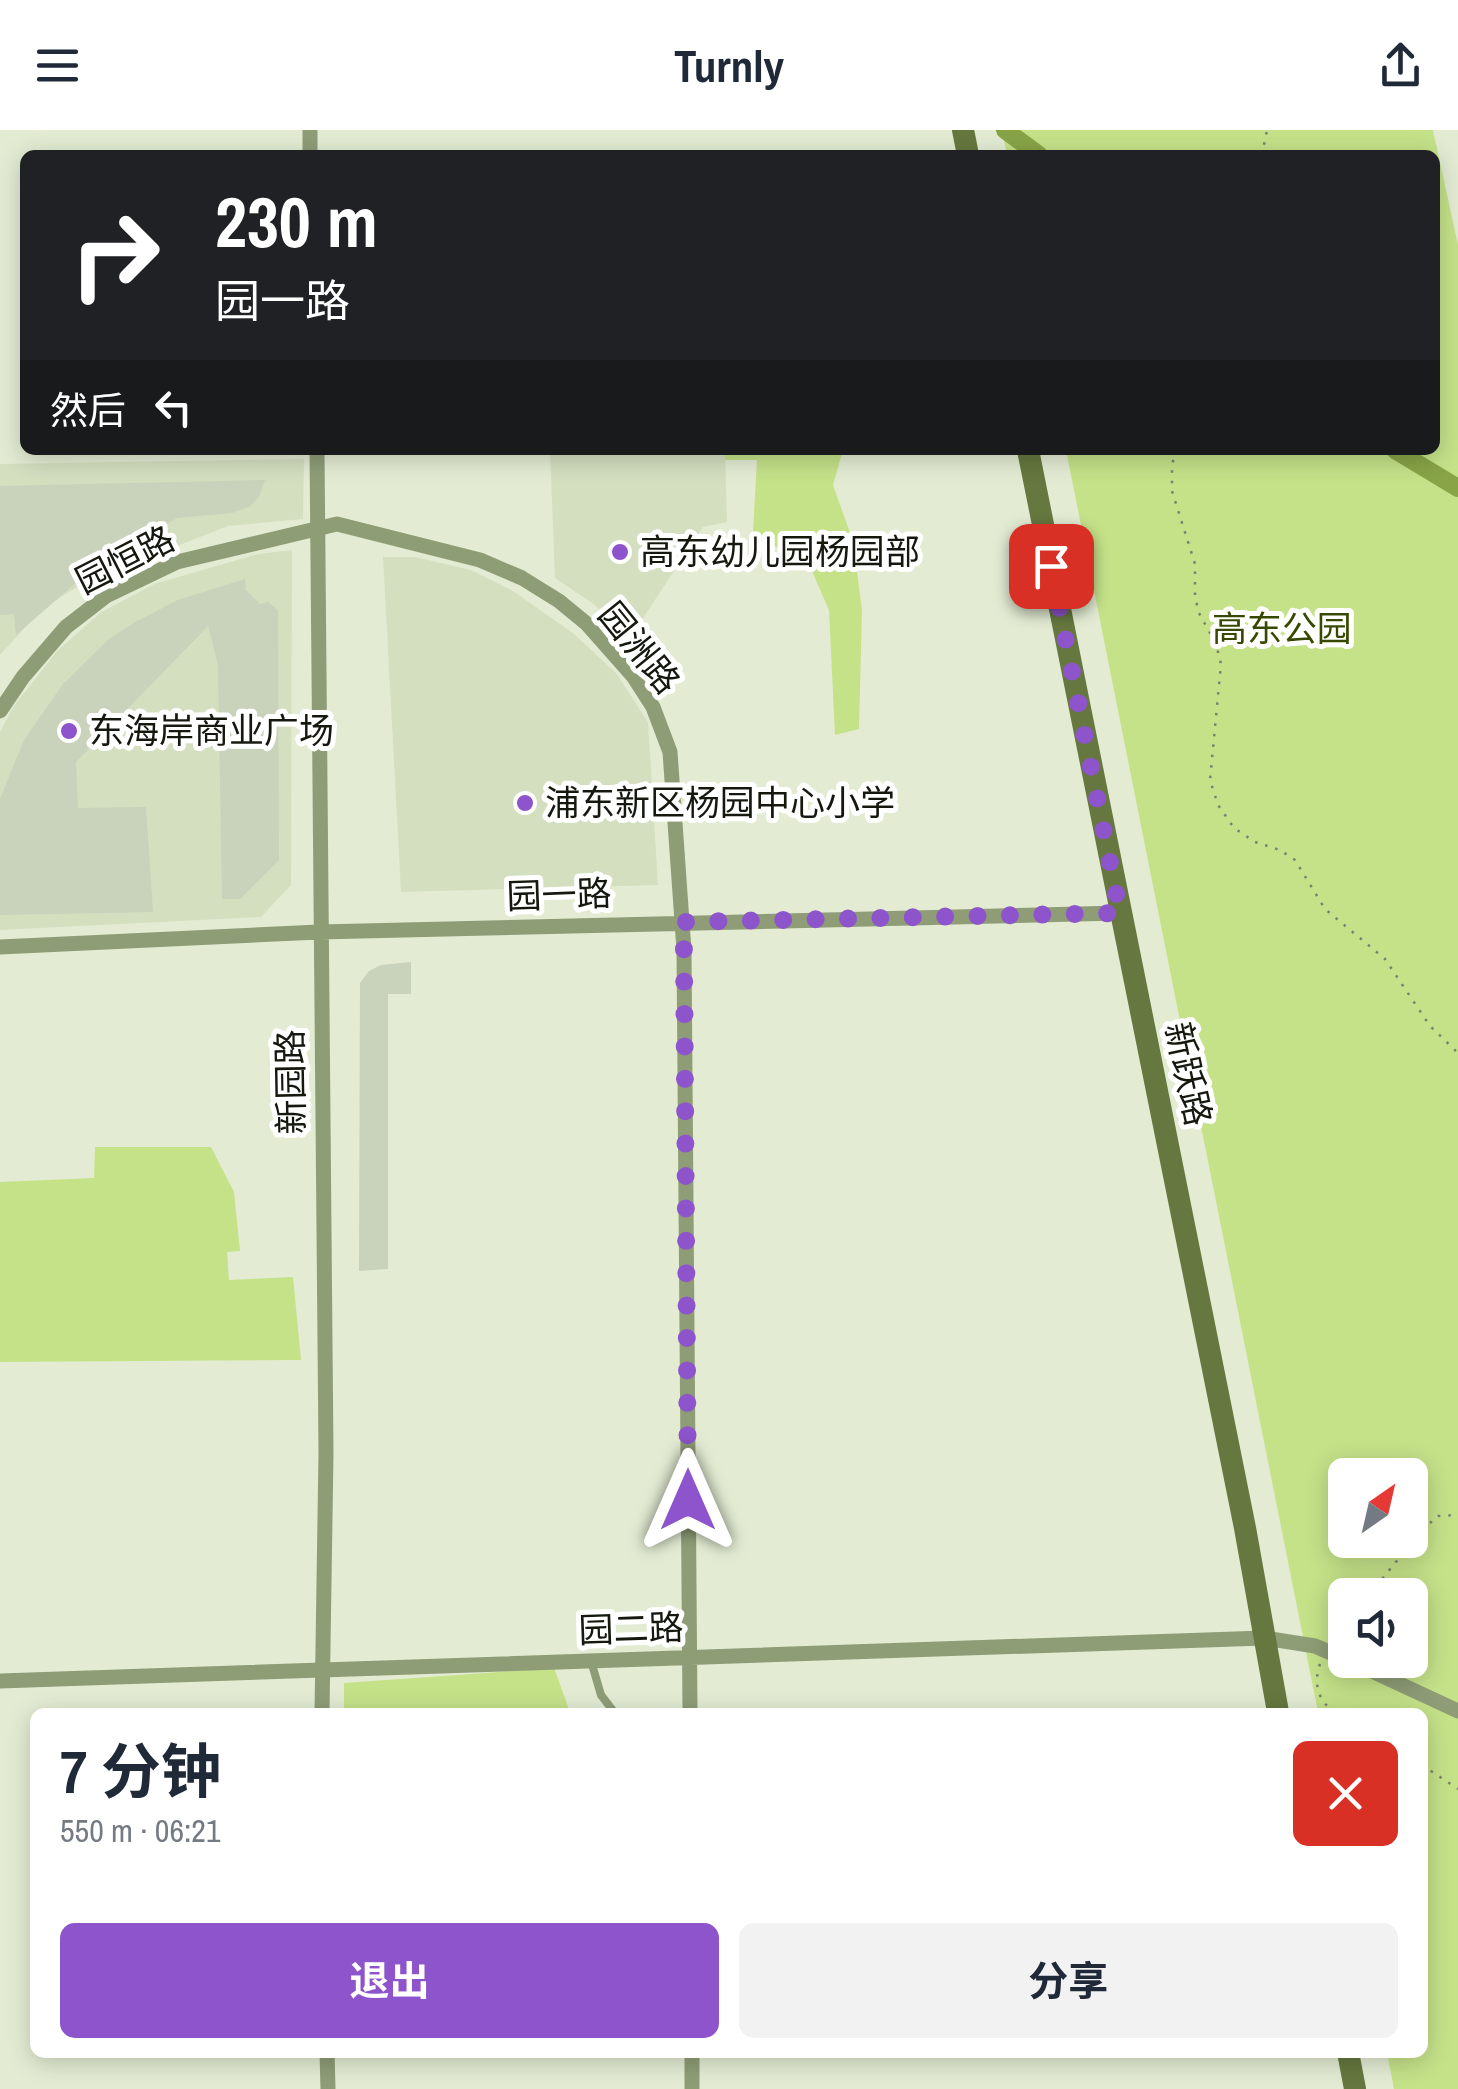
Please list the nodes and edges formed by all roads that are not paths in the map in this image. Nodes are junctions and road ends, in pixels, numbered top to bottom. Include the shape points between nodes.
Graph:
1 (317, 455) edge
2 (1029, 455) edge
3 (317, 528) junction
4 (0, 711) edge
5 (1120, 913) junction
6 (681, 922) junction
7 (319, 932) junction
8 (0, 947) edge
9 (1264, 1638) junction
10 (1328, 1651) edge
11 (689, 1657) junction
12 (591, 1661) junction
13 (322, 1670) junction
14 (1387, 1678) edge
15 (0, 1680) edge
16 (322, 1708) edge
17 (611, 1708) edge
18 (690, 1708) edge
19 (1277, 1708) edge
20 (1458, 1711) edge
21 (327, 2058) edge
22 (692, 2058) edge
23 (1349, 2058) edge
24 (328, 2089) edge
25 (692, 2089) edge
26 (1355, 2089) edge

1 - 3 street, 新园路
2 - 5 street, 新跃路
3 - 4 street, 园恒路 via 178,562 106,596 66,627
3 - 6 street, 园洲路 via 361,528 480,560 559,601 611,649 653,707 670,752
3 - 7 street, 新园路
5 - 6 street, 园一路
5 - 9 street, 新跃路
6 - 7 street, 园一路
6 - 11 street, 园洲路
7 - 8 street, 园一路
7 - 13 street, 新园路
9 - 10 street, 园二路
9 - 11 street, 园二路
9 - 19 street, 新跃路
11 - 12 street, 园二路
11 - 18 street, 园洲路
12 - 13 street, 园二路
12 - 17 lane
13 - 15 street, 园二路
13 - 16 street, 新园路
14 - 20 street, 园二路
21 - 24 street
22 - 25 street
23 - 26 street

